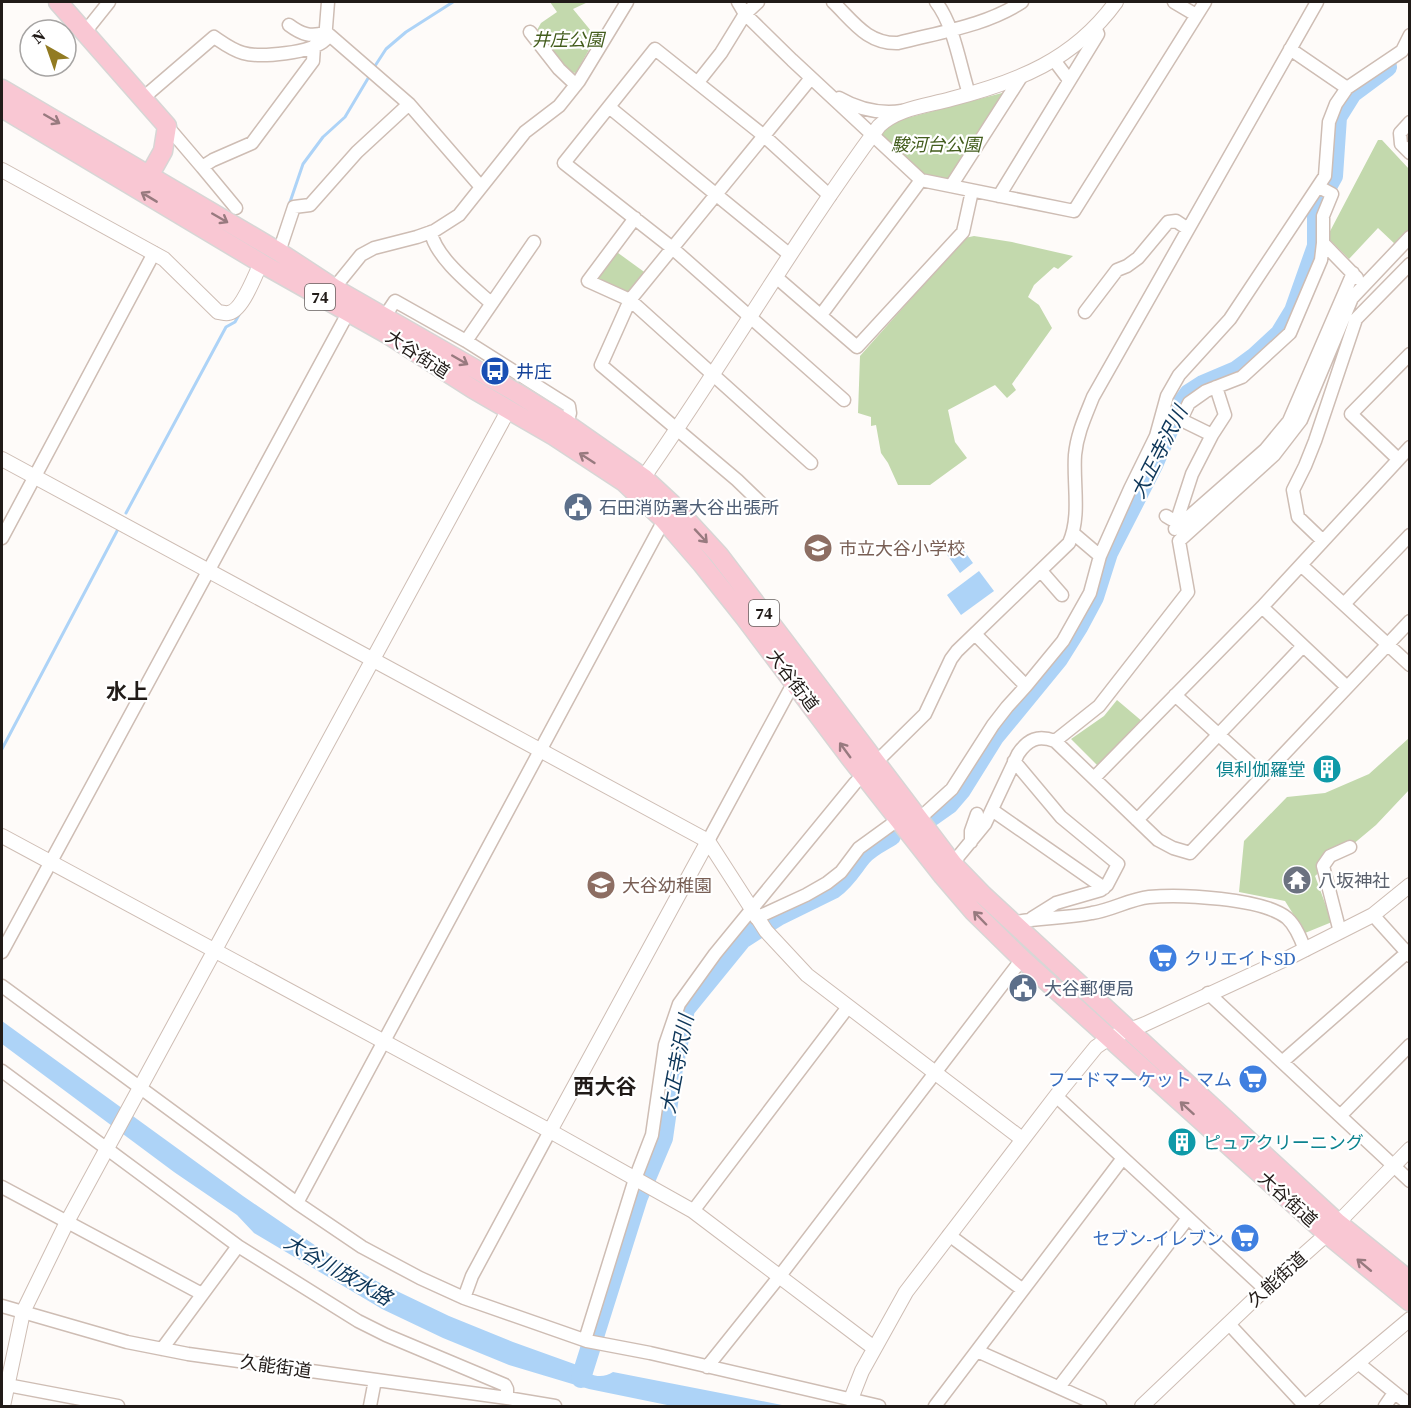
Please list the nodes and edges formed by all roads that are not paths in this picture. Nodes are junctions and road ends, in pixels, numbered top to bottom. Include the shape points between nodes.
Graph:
1 (60, 2) edge
2 (109, 2) edge
3 (328, 2) edge
4 (627, 2) edge
5 (738, 2) edge
6 (758, 2) edge
7 (833, 2) edge
8 (936, 2) edge
9 (1022, 2) edge
10 (1116, 2) edge
11 (1174, 2) edge
12 (1205, 2) edge
13 (1317, 2) edge
14 (746, 14) junction
15 (1196, 15) junction
16 (289, 25) dead end
17 (1095, 27) junction
18 (950, 30) junction
19 (85, 32) junction
20 (326, 32) junction
21 (530, 32) dead end
22 (1410, 35) edge
23 (315, 46) junction
24 (1290, 49) junction
25 (1054, 60) junction
26 (1021, 77) junction
27 (811, 78) junction
28 (1069, 80) junction
29 (698, 82) junction
30 (576, 85) junction
31 (1347, 88) junction
32 (2, 89) edge
33 (969, 94) junction
34 (143, 98) junction
35 (408, 104) junction
36 (609, 107) junction
37 (2, 108) edge
38 (910, 110) junction
39 (1410, 122) edge
40 (167, 126) junction
41 (873, 134) junction
42 (763, 135) junction
43 (1410, 153) edge
44 (202, 167) junction
45 (2, 170) edge
46 (149, 176) junction
47 (921, 180) junction
48 (951, 186) junction
49 (481, 187) junction
50 (972, 191) junction
51 (715, 194) junction
52 (1321, 195) junction
53 (830, 196) junction
54 (999, 196) junction
55 (236, 208) dead end
56 (634, 218) junction
57 (1188, 229) junction
58 (431, 232) junction
59 (1410, 237) edge
60 (534, 243) dead end
61 (1323, 243) junction
62 (671, 248) junction
63 (279, 252) junction
64 (154, 253) junction
65 (790, 255) junction
66 (261, 263) junction
67 (1410, 264) edge
68 (1353, 273) junction
69 (776, 277) junction
70 (1363, 286) junction
71 (329, 294) junction
72 (630, 300) junction
73 (491, 303) junction
74 (1085, 312) dead end
75 (348, 313) junction
76 (820, 315) junction
77 (385, 316) junction
78 (750, 318) junction
79 (466, 341) junction
80 (1410, 354) edge
81 (713, 375) junction
82 (1216, 387) junction
83 (844, 400) dead end
84 (509, 410) junction
85 (1172, 415) junction
86 (567, 424) junction
87 (677, 429) junction
88 (1212, 435) junction
89 (1410, 447) edge
90 (2, 459) edge
91 (1398, 459) junction
92 (811, 462) dead end
93 (34, 476) junction
94 (639, 485) junction
95 (764, 506) dead end
96 (1166, 516) dead end
97 (664, 520) junction
98 (1175, 529) dead end
99 (1073, 533) junction
100 (1410, 535) edge
101 (2, 538) edge
102 (1323, 540) junction
103 (1100, 556) junction
104 (1301, 565) junction
105 (208, 570) junction
106 (1041, 571) junction
107 (1062, 595) dead end
108 (1344, 604) junction
109 (1262, 607) junction
110 (1410, 621) edge
111 (975, 634) junction
112 (1387, 644) junction
113 (1303, 646) junction
114 (374, 660) junction
115 (1410, 665) edge
116 (794, 682) junction
117 (1026, 686) junction
118 (1347, 687) junction
119 (1175, 695) junction
120 (1219, 735) junction
121 (1055, 741) junction
122 (542, 750) junction
123 (1014, 761) junction
124 (869, 768) junction
125 (1263, 775) junction
126 (1094, 778) junction
127 (992, 810) junction
128 (977, 814) dead end
129 (899, 819) junction
130 (919, 819) junction
131 (1137, 820) junction
132 (2, 836) edge
133 (708, 841) junction
134 (971, 842) junction
135 (1350, 847) dead end
136 (49, 862) junction
137 (948, 870) junction
138 (1410, 885) edge
139 (1104, 888) junction
140 (1373, 915) junction
141 (1031, 919) junction
142 (758, 920) junction
143 (1011, 923) junction
144 (1340, 932) junction
145 (1305, 950) junction
146 (2, 952) edge
147 (215, 952) junction
148 (1408, 953) edge
149 (1022, 959) junction
150 (2, 986) edge
151 (1208, 993) junction
152 (848, 1007) junction
153 (1127, 1030) junction
154 (1109, 1038) junction
155 (384, 1043) junction
156 (1410, 1045) edge
157 (1282, 1062) junction
158 (2, 1071) edge
159 (934, 1074) junction
160 (141, 1087) junction
161 (1056, 1096) junction
162 (1341, 1116) junction
163 (550, 1131) junction
164 (1022, 1139) junction
165 (108, 1149) junction
166 (1410, 1149) edge
167 (1123, 1158) junction
168 (1393, 1166) junction
169 (1410, 1181) edge
170 (641, 1182) junction
171 (2, 1187) edge
172 (297, 1203) junction
173 (693, 1211) junction
174 (1188, 1218) junction
175 (68, 1222) junction
176 (1333, 1228) junction
177 (949, 1235) junction
178 (238, 1246) junction
179 (779, 1277) junction
180 (1410, 1281) edge
181 (1265, 1289) junction
182 (1023, 1290) junction
183 (202, 1294) junction
184 (464, 1298) junction
185 (1410, 1302) edge
186 (2, 1306) edge
187 (23, 1312) junction
188 (1410, 1319) edge
189 (1229, 1324) junction
190 (589, 1341) junction
191 (874, 1348) junction
192 (162, 1349) junction
193 (977, 1351) junction
194 (1358, 1363) junction
195 (707, 1367) junction
196 (375, 1380) junction
197 (4, 1384) edge
198 (1059, 1387) junction
199 (1394, 1393) junction
200 (507, 1398) junction
201 (851, 1399) junction
202 (1410, 1405) edge
203 (3, 1407) edge
204 (118, 1407) edge
205 (370, 1407) edge
206 (555, 1407) edge
207 (879, 1407) edge
208 (935, 1407) edge
209 (1100, 1407) edge
210 (1142, 1407) edge
211 (1306, 1407) edge
212 (1385, 1407) edge

1 - 19 main road
2 - 19 street
3 - 20 street
4 - 30 street
5 - 14 street
6 - 14 street
7 - 18 street via 872,39 885,43
8 - 18 street
9 - 18 street via 988,20
10 - 17 street
11 - 15 street
12 - 15 street
13 - 24 street
14 - 27 street
14 - 29 street
15 - 54 street via 1074,211
16 - 20 street via 306,35
17 - 25 street
17 - 28 street via 1098,34
18 - 33 street
19 - 34 main road
20 - 23 street via 325,40
20 - 35 street
21 - 30 street
22 - 31 street via 1402,51
23 - 34 street via 302,51 252,55 214,37
23 - 44 street via 312,61 252,143
24 - 31 street
24 - 57 street
25 - 26 street
25 - 28 street
26 - 33 street
26 - 48 street
27 - 38 street via 856,106 885,113
27 - 41 street
27 - 42 street
28 - 54 street
29 - 36 street via 655,49
29 - 42 street
30 - 49 street via 559,106 525,132
31 - 52 street via 1329,122
32 -> 46 main road, 大谷街道 / 74
33 - 38 street
34 - 40 main road
35 - 49 street
35 - 63 street via 357,152 310,205 294,207
36 - 51 street
36 - 56 street via 564,163
66 -> 37 main road, 大谷街道 / 74
38 - 41 street via 886,120
39 - 43 street via 1400,133 1401,144
40 - 44 street
40 - 46 main road via 163,150
41 - 47 street
41 - 53 street
42 - 51 street
42 - 53 street
44 - 55 street
45 - 64 street
46 -> 63 main road, 大谷街道 / 74
47 - 48 street
47 - 76 street
48 - 50 street
49 - 58 street via 459,215
50 - 54 street
50 - 76 street via 963,232 857,347
51 - 62 street
51 - 65 street
52 - 61 street
52 - 85 street via 1230,319 1179,375 1167,396
53 - 65 street
56 - 62 street
56 - 72 street via 588,281
57 - 74 street via 1168,222 1138,258 1118,270
57 - 99 street via 1098,388 1079,430
58 - 71 street via 361,255
58 - 73 street via 433,244
59 - 70 street
60 - 73 street
61 - 68 street
61 - 82 street via 1321,260 1290,333 1242,377
62 - 72 street
62 - 78 street
63 - 71 main road, 大谷街道 / 74
64 - 66 street via 164,258 218,312 227,314 241,305
64 - 93 street
65 - 69 street
66 - 71 main road, 大谷街道 / 74
67 - 102 street via 1356,319 1315,441 1293,490 1298,517
68 - 70 street
68 - 98 street via 1288,421 1265,450
69 - 76 street
69 - 78 street
70 - 121 street via 1352,298 1301,420 1274,455 1179,541 1188,592 1100,706
71 - 75 main road, 大谷街道 / 74
71 - 77 main road, 大谷街道 / 74
72 - 81 street
72 - 87 street via 601,365
73 - 79 street
75 - 84 main road, 大谷街道 / 74
75 - 105 street
77 - 79 street via 395,301
77 -> 86 main road, 大谷街道 / 74
78 - 81 street
78 - 83 street
79 - 86 street via 569,406
80 - 91 street via 1352,414
81 - 87 street
81 - 92 street
82 - 85 street
82 - 88 street via 1224,416
94 -> 84 main road, 大谷街道 / 74 via 624,482
84 - 114 street
85 - 88 street
85 - 103 street via 1156,436
86 - 94 main road, 大谷街道 / 74 via 624,462
87 - 94 street
87 - 95 street
88 - 96 street via 1192,474 1178,517
89 - 91 street
90 - 93 street
91 - 102 street
93 - 101 street
93 - 105 street
94 - 97 main road, 大谷街道 / 74
94 -> 124 main road, 大谷街道 / 74 via 672,504 719,555
97 - 116 main road, 大谷街道 / 74
97 - 122 street
99 - 103 street
99 - 106 street via 1069,543
100 - 108 street
102 - 104 street
103 - 117 street via 1090,593 1063,641
104 - 108 street
104 - 109 street
105 - 114 street
105 - 136 street
106 - 107 street
106 - 111 street
108 - 112 street
109 - 113 street
109 - 119 street
110 - 112 street
111 - 117 street
111 - 124 street via 951,659 925,714
112 - 115 street
112 - 118 street
113 - 118 street
113 - 120 street
114 - 122 street
114 - 147 street
124 -> 116 main road, 大谷街道 / 74
116 - 133 street
117 - 130 street via 993,725 952,789
118 - 125 street
119 - 120 street
119 - 126 street
120 - 125 street
120 - 131 street
121 - 123 street via 1045,737 1033,739
121 - 126 street
122 - 133 street
122 - 155 street
123 - 127 street
123 - 139 street via 1062,817 1118,864
124 - 129 main road, 大谷街道 / 74
124 - 130 main road, 大谷街道 / 74
124 - 142 street
125 - 131 street via 1190,853 1158,840
126 - 131 street
127 - 134 street
127 - 139 street
128 - 134 street
129 - 137 main road, 大谷街道 / 74
129 - 142 street via 859,848 827,883
130 - 137 main road, 大谷街道 / 74
132 - 136 street
133 - 142 street
133 - 163 street
134 - 137 street
135 - 144 street via 1330,856 1323,866
136 - 146 street
136 - 147 street
137 - 143 main road, 大谷街道 / 74
149 -> 137 main road, 大谷街道 / 74 via 973,911
138 - 140 street
139 - 141 street via 1056,903
140 - 144 street
140 - 148 street
141 - 143 street
141 - 145 street via 1092,914 1149,897 1252,903 1288,918
142 - 152 street via 807,975
142 - 170 street via 715,954 679,1004 665,1045
143 - 153 main road, 大谷街道 / 74
144 - 145 street
145 - 151 street
147 - 155 street
147 - 160 street
148 - 157 street
149 - 154 main road, 大谷街道 / 74
149 - 159 street
150 - 160 street
151 - 153 street
151 - 157 street
152 - 159 street
152 - 173 street
153 - 154 street
153 - 176 main road, 大谷街道 / 74
154 - 161 street via 1096,1047
176 -> 154 main road, 大谷街道 / 74
155 - 163 street
155 - 172 street
156 - 162 street
157 - 162 street
158 - 165 street
159 - 164 street
159 - 179 street
160 - 165 street
160 - 172 street
161 - 164 street
161 - 167 street
162 - 168 street
163 - 170 street
163 - 184 street
164 - 177 street
165 - 175 street
165 - 178 street
166 - 168 street, 久能街道
167 - 174 street
167 - 182 street
168 - 169 street
168 - 176 street, 久能街道
170 - 173 street
170 - 190 street
171 - 175 street
172 - 184 street via 362,1247
173 - 179 street
174 - 181 street
174 - 198 street
175 - 183 street
175 - 187 street
176 - 180 main road, 大谷街道 / 74
176 - 181 street, 久能街道
185 -> 176 main road, 大谷街道 / 74
177 - 182 street
177 - 191 street via 906,1292
178 - 183 street
178 - 200 street via 358,1321 505,1385
179 - 191 street
179 - 195 street
181 - 189 street, 久能街道
182 - 193 street
183 - 192 street
184 - 190 street
186 - 187 street, 久能街道
187 - 192 street, 久能街道
187 - 197 street
188 - 194 street
189 - 210 street, 久能街道
189 - 211 street
190 - 195 street
191 - 201 street
192 - 196 street, 久能街道
193 - 198 street
193 - 208 street
194 - 199 street
194 - 211 street
195 - 201 street
196 - 200 street, 久能街道
196 - 205 street
197 - 203 street
197 - 204 street
198 - 209 street
199 - 202 street
199 - 212 street
200 - 206 street, 久能街道
201 - 207 street

